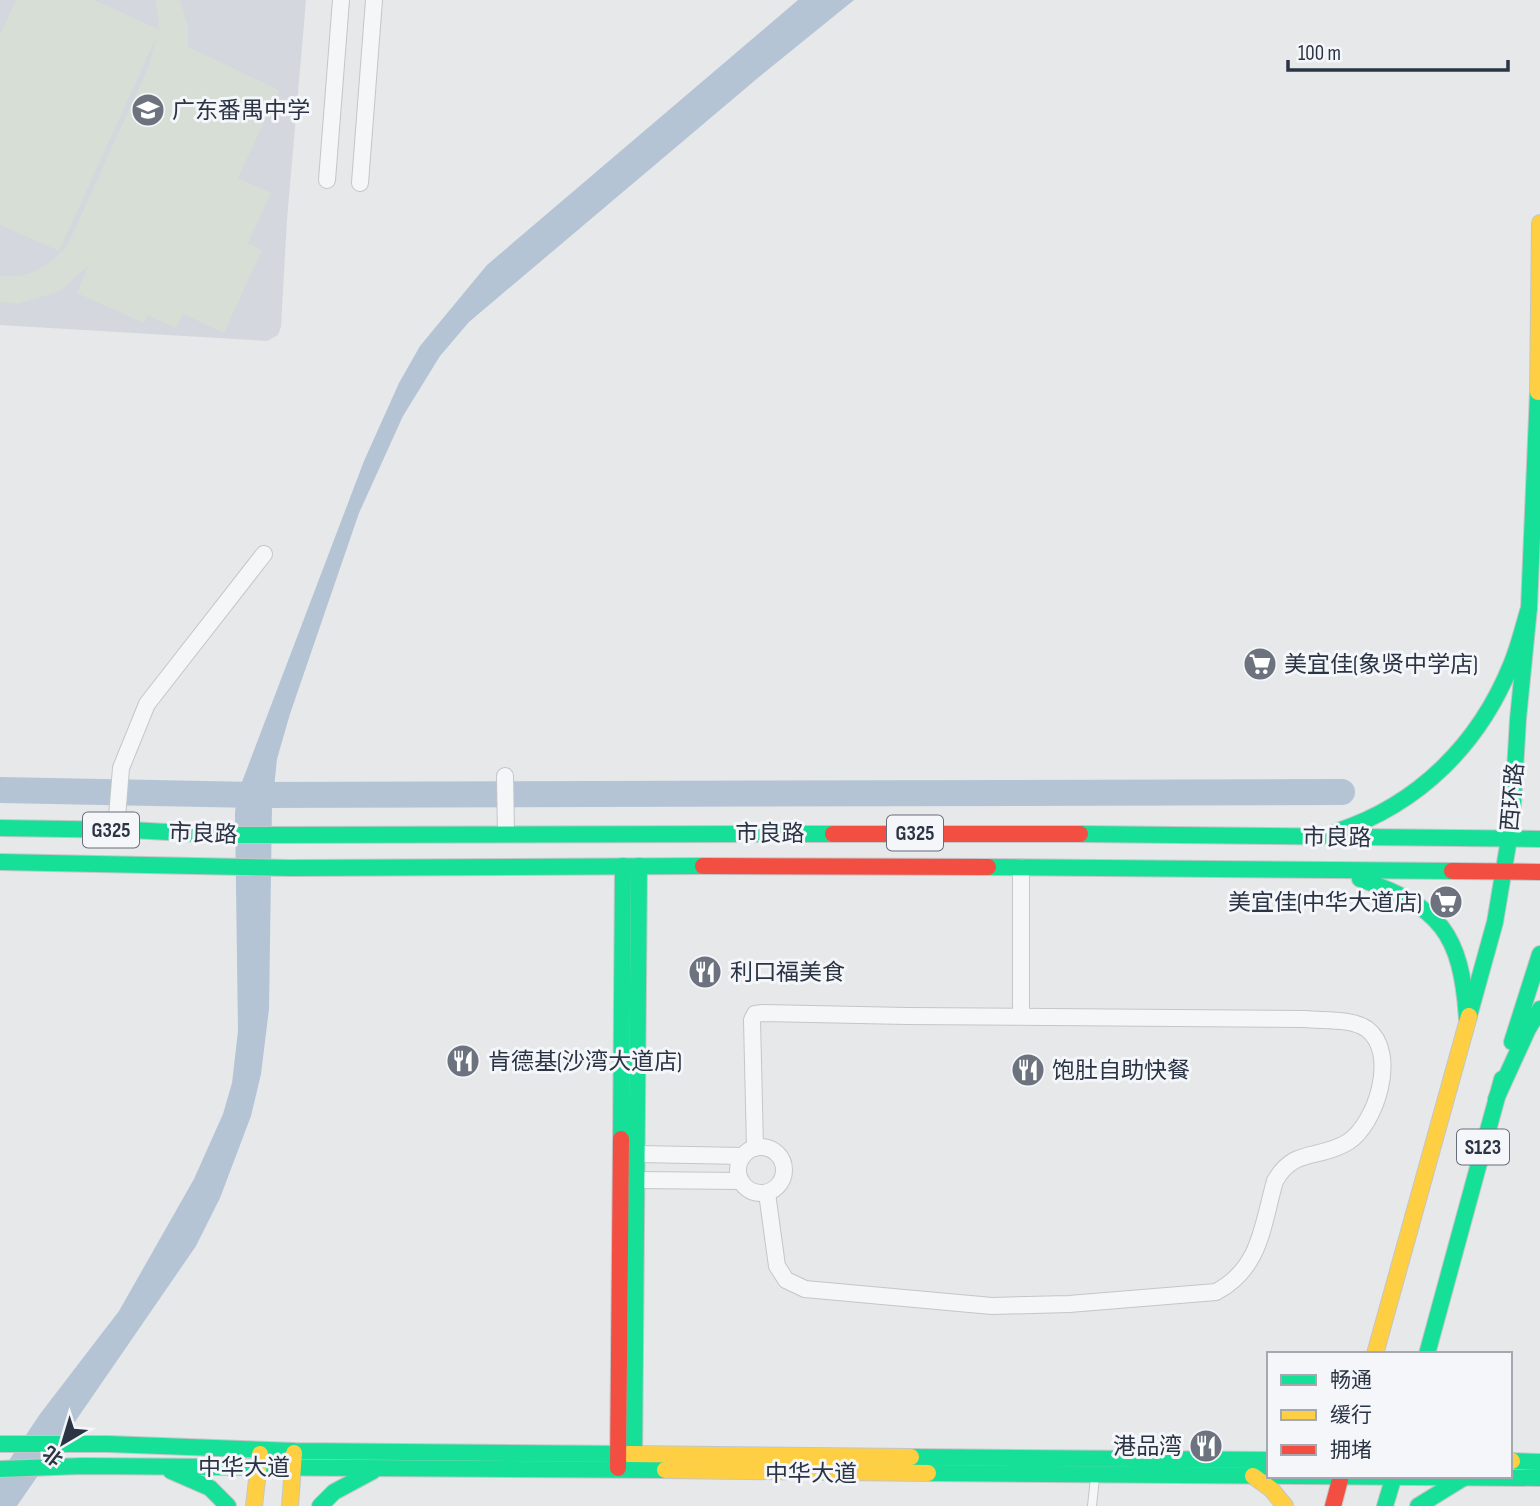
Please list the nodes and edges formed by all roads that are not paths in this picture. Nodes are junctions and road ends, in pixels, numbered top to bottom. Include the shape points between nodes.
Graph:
1 (341, 0) edge
2 (374, 0) edge
3 (327, 180) dead end
4 (360, 183) dead end
5 (1540, 223) edge
6 (264, 554) dead end
7 (1529, 608) junction
8 (505, 776) dead end
9 (118, 823) junction
10 (506, 826) junction
11 (0, 828) edge
12 (1509, 839) junction
13 (1540, 839) edge
14 (1299, 850) junction
15 (0, 862) edge
16 (631, 866) junction
17 (1021, 867) junction
18 (1329, 870) junction
19 (1504, 872) junction
20 (1540, 872) edge
21 (1540, 954) edge
22 (1540, 1010) edge
23 (1021, 1016) junction
24 (1467, 1019) junction
25 (1496, 1099) junction
26 (749, 1152) junction
27 (638, 1154) junction
28 (637, 1180) junction
29 (741, 1181) junction
30 (767, 1193) junction
31 (1431, 1350) edge
32 (1376, 1352) edge
33 (0, 1444) edge
34 (259, 1459) junction
35 (294, 1459) junction
36 (1267, 1460) edge
37 (1512, 1461) edge
38 (1540, 1462) edge
39 (626, 1463) junction
40 (158, 1467) junction
41 (0, 1469) edge
42 (379, 1469) junction
43 (1095, 1475) junction
44 (1254, 1476) junction
45 (1267, 1476) edge
46 (1341, 1478) edge
47 (1393, 1478) edge
48 (1465, 1478) edge
49 (1540, 1478) edge
50 (228, 1506) edge
51 (254, 1506) edge
52 (289, 1506) edge
53 (320, 1506) edge
54 (1092, 1506) edge
55 (1285, 1506) edge
56 (1333, 1506) edge
57 (1385, 1506) edge
58 (1418, 1506) edge

1 - 3 street
2 - 4 street
5 - 7 main road, 西环路 / S123
6 - 9 street via 147,704 121,768
7 - 12 main road, 西环路 / S123
7 - 14 main road via 1511,666 1493,702 1449,762 1395,806
8 - 10 street
9 - 10 main road, 市良路 / G325 via 221,835
9 - 11 main road, 市良路 / G325
10 - 14 main road, 市良路 / G325 via 1157,834
12 - 13 main road, 市良路 / G325
12 - 14 main road, 市良路 / G325
12 - 19 main road, 西环路 / S123
14 - 17 main road, 市良路 / G325
14 - 18 main road, 市良路 / G325
15 - 16 main road, 市良路 / G325 via 291,868
16 - 17 main road, 市良路 / G325
16 - 27 main road
16 - 39 main road
17 - 23 street
18 - 19 main road, 市良路 / G325
18 - 24 main road via 1399,892 1440,922 1461,962
19 - 20 main road, 市良路 / G325
19 - 24 main road, 西环路 / S123
21 - 25 main road, S123
22 - 25 main road
23 - 26 street via 755,1014
23 - 30 street via 1355,1023 1374,1036 1382,1052 1381,1082 1370,1115 1349,1142 1292,1161 1281,1171 1251,1260 1232,1283 1216,1292 992,1306 805,1289 786,1280 777,1266
24 - 32 main road, 西环路 / S123
25 - 31 main road, S123
26 - 27 street
26 - 29 street via 738,1168
26 - 30 street via 762,1147 777,1153 785,1167 782,1182
27 - 28 main road
28 - 29 street
28 - 39 main road
29 - 30 street via 750,1191
33 - 34 main road, 中华大道 via 102,1444
34 - 35 main road, 中华大道
34 - 40 main road, 中华大道
34 - 51 main road
35 - 39 main road, 中华大道
35 - 42 main road, 中华大道
35 - 52 main road
36 - 39 main road, 中华大道
37 - 38 main road
39 - 42 main road, 中华大道
39 - 43 main road, 中华大道
40 - 41 main road, 中华大道
40 - 50 main road via 210,1488
42 - 53 main road via 334,1492
43 - 44 main road, 中华大道
43 - 54 lane
44 - 45 main road, 中华大道
44 - 55 main road
46 - 56 main road
47 - 57 main road
48 - 49 main road, 中华大道
48 - 58 main road

